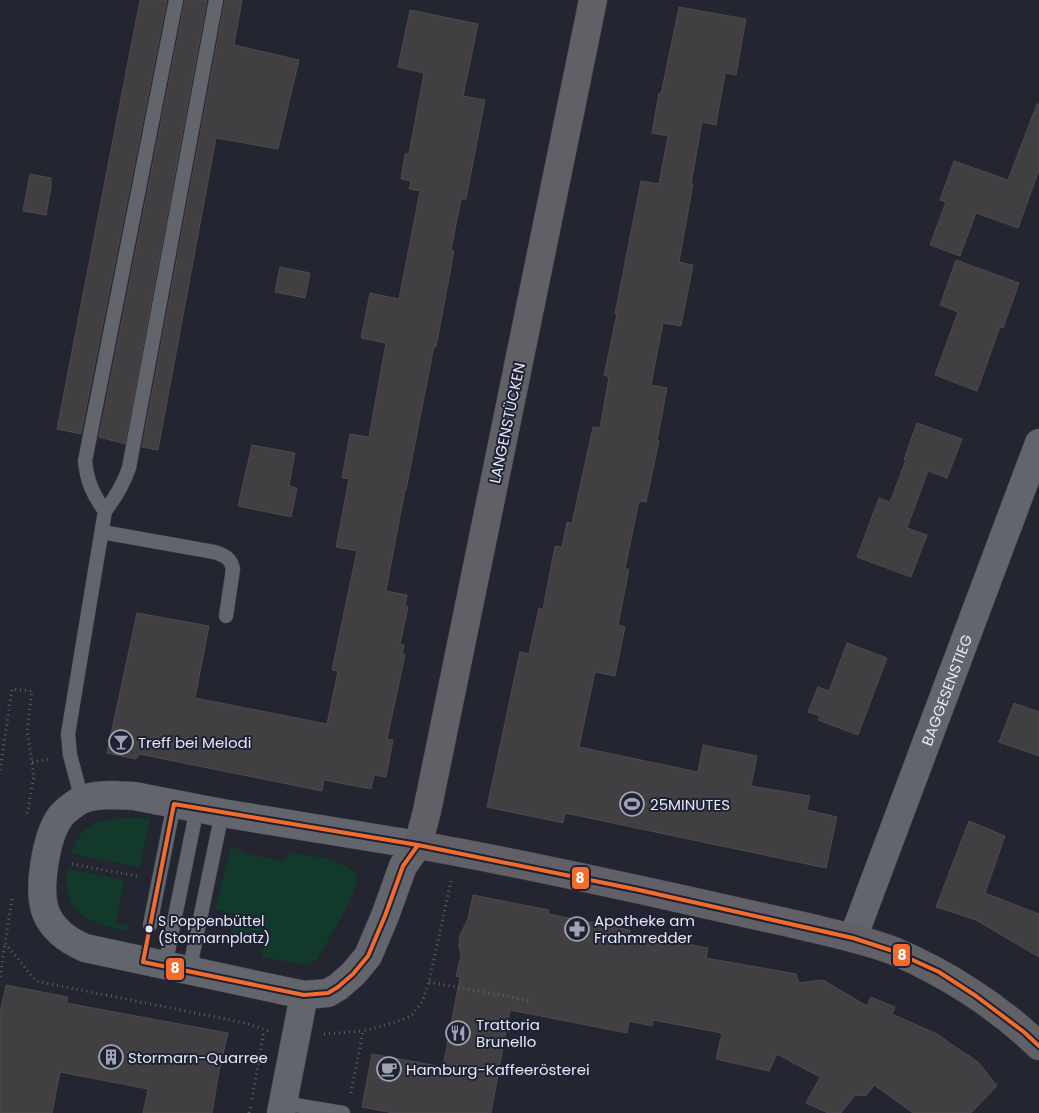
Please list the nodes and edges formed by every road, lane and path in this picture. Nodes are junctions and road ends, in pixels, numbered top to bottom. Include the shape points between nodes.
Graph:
1 (176, 0) edge
2 (216, 0) edge
3 (593, 0) edge
4 (1039, 443) edge
5 (105, 511) junction
6 (102, 532) junction
7 (226, 616) dead end
8 (0, 770) edge
9 (82, 800) junction
10 (198, 809) junction
11 (26, 820) dead end
12 (418, 845) junction
13 (456, 852) junction
14 (46, 859) junction
15 (159, 880) junction
16 (150, 925) dead end
17 (853, 938) junction
18 (5, 943) dead end
19 (177, 969) junction
20 (0, 977) edge
21 (430, 982) junction
22 (304, 995) junction
23 (531, 1001) dead end
24 (264, 1030) dead end
25 (1039, 1046) edge
26 (282, 1108) edge
27 (320, 1109) junction
28 (249, 1113) edge
29 (343, 1113) edge

1 - 5 lane via 85,461 93,495
2 - 5 lane via 129,468 118,495
3 - 12 street, LANGENSTÜCKEN via 430,801
4 - 17 street, BAGGESENSTIEG
5 - 6 lane
6 - 7 lane via 214,552 228,558 234,569
6 - 9 lane via 68,734
8 - 11 path via 12,689 32,692 27,732 34,776
9 - 10 street via 111,794
9 - 14 street via 61,816 53,830
10 - 12 street
10 - 15 lane
10 - 19 lane
10 - 19 lane
12 - 13 street
12 - 22 street via 403,866 368,956 353,974 328,993
13 - 17 street
13 - 21 path
14 - 15 path
14 - 19 street via 43,902 46,914 62,934 85,948
15 - 16 lane
17 - 25 street via 893,951 939,972
18 - 20 path
19 - 22 street
21 - 23 path
21 - 27 path via 422,1002 411,1016 363,1031 349,1102
22 - 26 street
24 - 28 path
26 - 27 lane
27 - 29 lane

